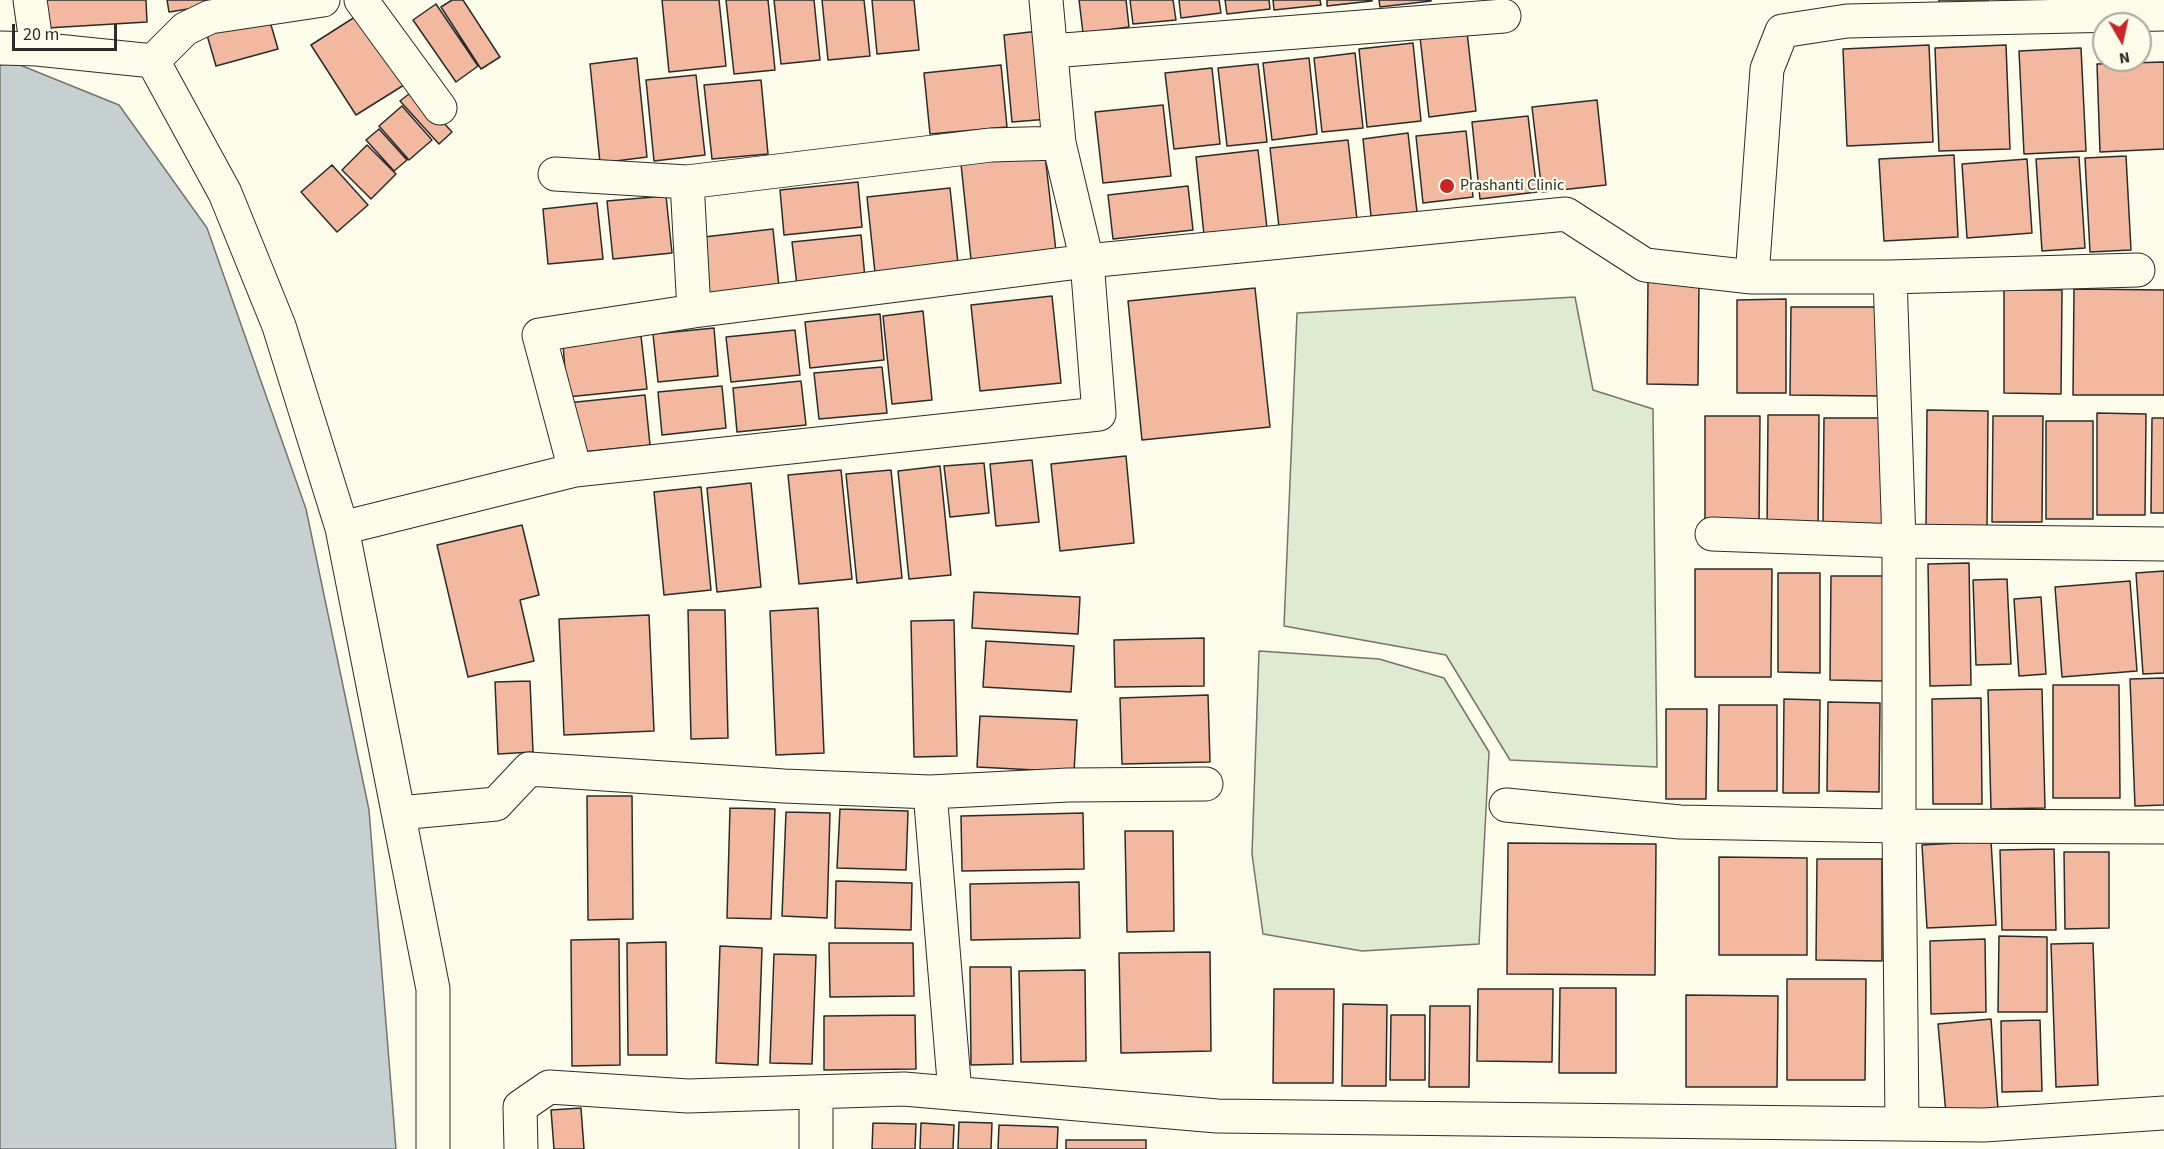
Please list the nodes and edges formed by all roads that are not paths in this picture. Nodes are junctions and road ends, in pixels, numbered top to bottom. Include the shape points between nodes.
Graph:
1 (30, 0) edge
2 (323, 0) edge
3 (361, 0) edge
4 (1046, 0) edge
5 (1847, 10) edge
6 (2164, 14) edge
7 (1504, 16) dead end
8 (0, 48) edge
9 (38, 49) junction
10 (1051, 51) junction
11 (153, 61) junction
12 (440, 108) dead end
13 (1059, 143) junction
14 (555, 174) dead end
15 (687, 182) junction
16 (1087, 261) junction
17 (2138, 270) dead end
18 (1752, 277) junction
19 (1890, 277) junction
20 (694, 311) junction
21 (575, 470) junction
22 (342, 528) junction
23 (1712, 534) dead end
24 (1899, 541) junction
25 (2164, 544) edge
26 (1206, 784) dead end
27 (930, 792) junction
28 (1506, 805) dead end
29 (399, 813) junction
30 (1899, 826) junction
31 (2164, 827) edge
32 (816, 1092) junction
33 (955, 1093) junction
34 (2164, 1113) edge
35 (1902, 1123) junction
36 (1984, 1137) edge
37 (433, 1149) edge
38 (522, 1149) edge
39 (816, 1149) edge

1 - 9 street
2 - 11 street via 210,16 185,29
3 - 12 street
4 - 10 street
5 - 6 street
5 - 18 street via 1782,31 1767,69
7 - 10 street
8 - 9 street
9 - 11 street
10 - 13 street
11 - 22 street via 225,193 270,304
13 - 15 street via 991,145
13 - 16 street
14 - 15 street
15 - 20 street
16 - 18 street via 1566,214 1645,265
16 - 20 street
16 - 21 street via 1099,414
17 - 19 street
18 - 19 street
19 - 24 street
20 - 21 street via 539,335
21 - 22 street
22 - 29 street
23 - 24 street
24 - 25 street
24 - 30 street
26 - 27 street
27 - 29 street via 529,769 496,804
27 - 33 street
28 - 30 street via 1680,822
29 - 37 street via 433,989
30 - 31 street
30 - 35 street
32 - 33 street via 904,1089
32 - 38 street via 688,1096 549,1088 520,1107
32 - 39 street
33 - 35 street via 1217,1116
34 - 36 street
35 - 36 street

